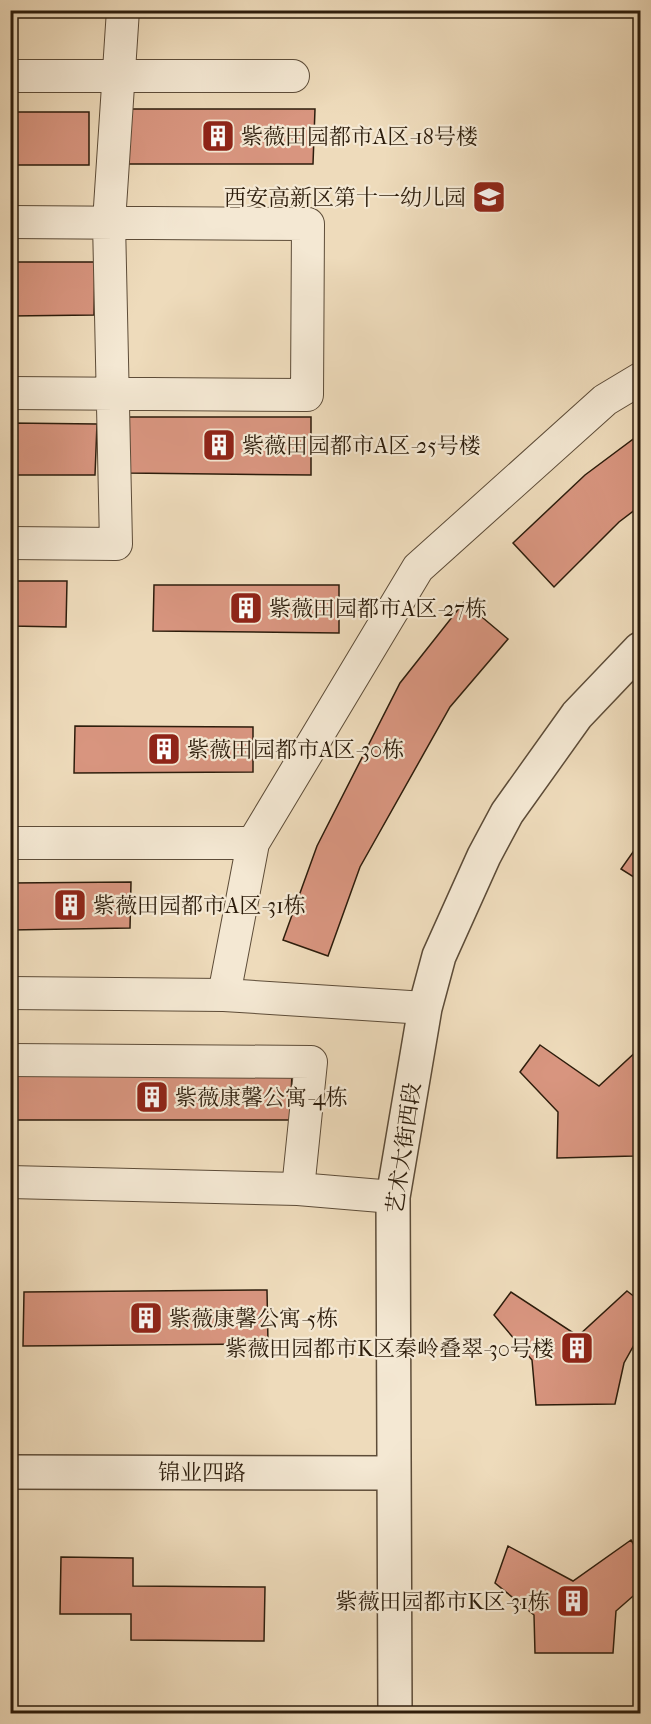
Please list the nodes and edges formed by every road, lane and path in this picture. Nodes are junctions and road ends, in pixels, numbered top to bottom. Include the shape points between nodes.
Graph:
1 (123, 10) edge
2 (10, 76) edge
3 (117, 76) junction
4 (293, 76) dead end
5 (10, 222) edge
6 (109, 222) junction
7 (640, 379) edge
8 (10, 393) edge
9 (112, 394) junction
10 (10, 543) edge
11 (640, 649) edge
12 (10, 843) edge
13 (253, 843) junction
14 (10, 993) edge
15 (224, 994) junction
16 (424, 1008) junction
17 (10, 1060) edge
18 (10, 1182) edge
19 (298, 1189) junction
20 (393, 1197) junction
21 (10, 1472) edge
22 (393, 1473) junction
23 (395, 1713) edge

1 - 3 street
2 - 3 street
3 - 4 street
3 - 6 street
5 - 6 street
6 - 9 street
6 - 9 street via 308,224 308,395
7 - 13 street via 605,400 418,568
8 - 9 street
9 - 10 street via 116,544
11 - 16 street, 艺术大街西段 via 578,715 507,813 440,956
12 - 13 street
13 - 15 street
14 - 15 street
15 - 16 street
16 - 20 street, 艺术大街西段
17 - 19 street via 311,1062
18 - 19 street
19 - 20 street
20 - 22 street, 艺术大街西段
21 - 22 street, 锦业四路
22 - 23 street, 艺术大街西段

